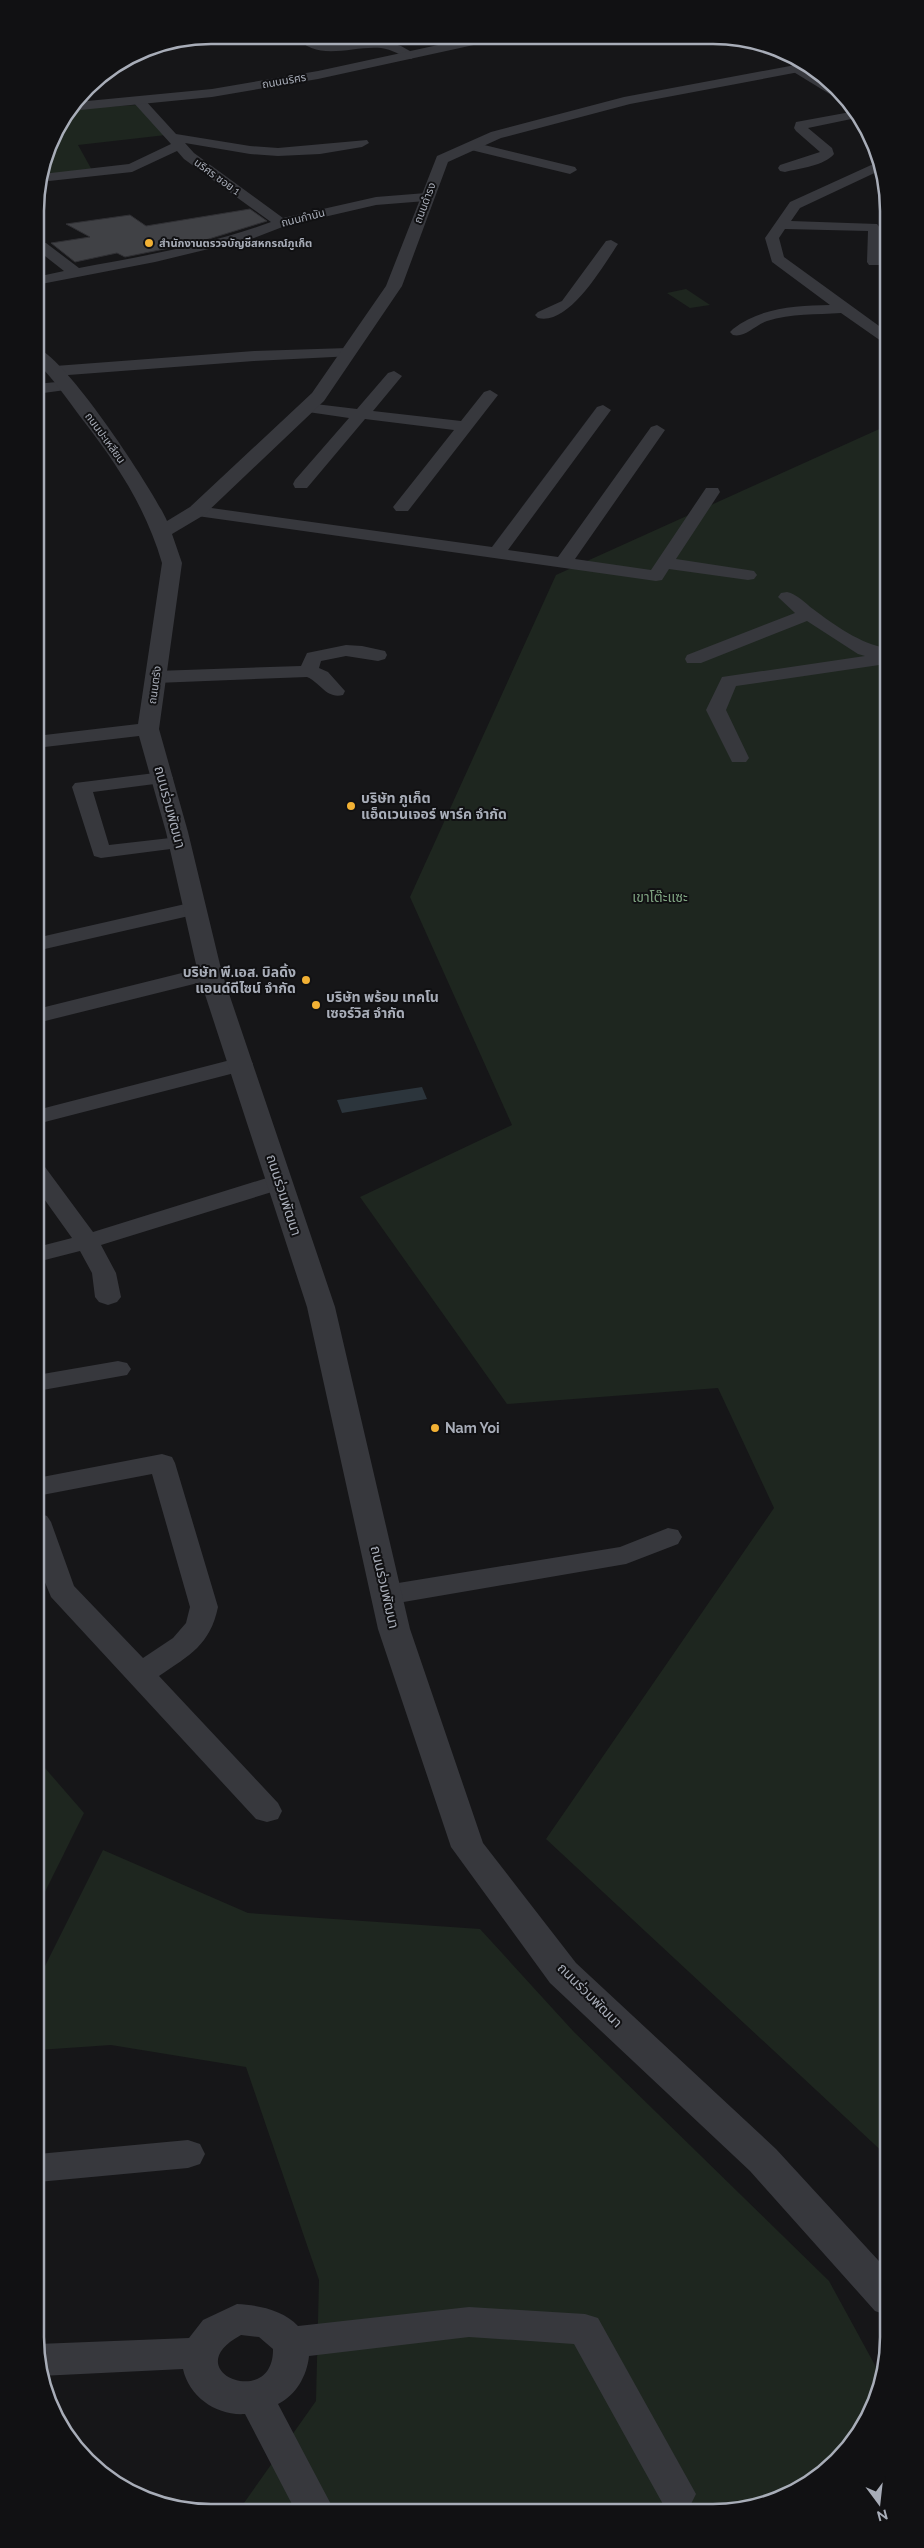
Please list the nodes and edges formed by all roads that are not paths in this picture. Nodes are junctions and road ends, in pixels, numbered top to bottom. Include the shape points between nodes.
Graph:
1 (314, 44) edge
2 (384, 44) edge
3 (384, 44) edge
4 (459, 44) edge
5 (411, 54) junction
6 (799, 68) edge
7 (139, 102) junction
8 (80, 107) edge
9 (850, 115) edge
10 (177, 142) junction
11 (362, 143) dead end
12 (472, 146) junction
13 (785, 168) dead end
14 (874, 168) edge
15 (570, 170) dead end
16 (47, 177) edge
17 (426, 197) junction
18 (281, 223) junction
19 (782, 224) junction
20 (610, 244) dead end
21 (44, 248) edge
22 (874, 262) dead end
23 (77, 274) junction
24 (44, 280) edge
25 (844, 308) junction
26 (543, 315) dead end
27 (738, 332) dead end
28 (880, 334) edge
29 (348, 353) junction
30 (44, 361) edge
31 (55, 371) junction
32 (394, 376) dead end
33 (67, 386) junction
34 (44, 389) edge
35 (490, 395) dead end
36 (307, 408) junction
37 (603, 410) dead end
38 (362, 414) junction
39 (465, 426) junction
40 (657, 430) dead end
41 (301, 484) dead end
42 (712, 492) dead end
43 (402, 507) dead end
44 (197, 512) junction
45 (164, 531) junction
46 (496, 554) junction
47 (664, 563) junction
48 (563, 564) junction
49 (748, 575) dead end
50 (788, 597) dead end
51 (808, 614) junction
52 (880, 654) edge
53 (378, 655) dead end
54 (880, 657) edge
55 (694, 658) dead end
56 (310, 671) junction
57 (156, 677) junction
58 (336, 691) dead end
59 (148, 729) junction
60 (44, 741) edge
61 (739, 758) dead end
62 (163, 778) junction
63 (180, 843) junction
64 (194, 908) junction
65 (44, 943) edge
66 (210, 973) junction
67 (44, 1014) edge
68 (242, 1064) junction
69 (44, 1115) edge
70 (44, 1182) edge
71 (279, 1182) junction
72 (87, 1242) junction
73 (44, 1253) edge
74 (108, 1297) dead end
75 (118, 1369) dead end
76 (44, 1382) edge
77 (44, 1486) edge
78 (668, 1537) dead end
79 (44, 1542) edge
80 (386, 1595) junction
81 (141, 1674) junction
82 (267, 1811) dead end
83 (188, 2154) dead end
84 (44, 2167) edge
85 (880, 2289) edge
86 (288, 2343) junction
87 (199, 2353) junction
88 (46, 2360) edge
89 (254, 2397) junction
90 (677, 2494) dead end
91 (312, 2504) edge

1 - 2 street via 331,49
3 - 5 street
4 - 5 street, ถนนนริศร
5 - 7 street, ถนนนริศร via 212,93
6 - 12 street, ถนนดำรง via 629,100 496,135
7 - 8 street, ถนนนริศร
7 - 10 street, นริศร ซอย 1
9 - 13 street via 801,125 827,150 827,154
10 - 11 street via 204,140 250,150 284,152
10 - 16 street via 132,168
10 - 18 street, นริศร ซอย 1 via 189,156
12 - 15 street
12 - 17 street, ถนนดำรง via 442,159
14 - 19 street via 795,205
17 - 18 street, ถนนกำนัน via 376,201
17 - 29 street, ถนนดำรง via 394,286
18 - 23 street, ถนนกำนัน via 249,235
19 - 22 street via 872,227 876,232
19 - 25 street via 772,238 776,259
20 - 26 street via 566,304
21 - 23 street
23 - 24 street, ถนนกำนัน
25 - 27 street via 766,316 748,322
25 - 28 street
29 - 31 street via 237,357
29 - 36 street, ถนนดำรง
30 - 31 street, ถนนปะเหลียน
31 - 33 street, ถนนปะเหลียน
32 - 38 street
33 - 34 street
33 - 45 street, ถนนปะเหลียน via 140,486
35 - 39 street
36 - 38 street
36 - 44 street, ถนนดำรง
37 - 46 street
38 - 39 street
38 - 41 street
39 - 43 street
40 - 48 street
42 - 47 street
44 - 45 street, ถนนดำรง
44 - 46 street via 383,531
45 - 57 street, ถนนตรัง via 172,564
46 - 48 street
47 - 48 street via 656,576
47 - 49 street
50 - 51 street
51 - 52 street via 865,650
51 - 55 street
53 - 56 street via 362,650 323,654 310,662
54 - 61 street via 729,681 716,710
56 - 57 street
56 - 58 street via 321,676
57 - 59 street, ถนนตรัง
59 - 60 street
59 - 62 street, ถนนร่วมพัฒนา
62 - 63 street, ถนนร่วมพัฒนา
62 - 63 street via 82,787 101,852
63 - 64 street, ถนนร่วมพัฒนา
64 - 65 street
64 - 66 street, ถนนร่วมพัฒนา
66 - 67 street
66 - 68 street, ถนนร่วมพัฒนา
68 - 69 street
68 - 71 street, ถนนร่วมพัฒนา
70 - 72 street
71 - 72 street
71 - 80 street, ถนนร่วมพัฒนา via 320,1307
72 - 73 street
72 - 74 street via 104,1273
75 - 76 street
77 - 81 street via 162,1464 204,1607 200,1626 183,1645
78 - 80 street via 626,1555
79 - 81 street via 61,1590
80 - 85 street, ถนนร่วมพัฒนา via 394,1629 468,1847 563,1972 763,2160
81 - 82 street
83 - 84 street
86 - 87 street via 282,2332 270,2324 255,2319 236,2319 211,2333
86 - 89 street via 291,2357 283,2380 270,2391
86 - 90 street via 468,2322 585,2329
87 - 88 street
87 - 89 street via 200,2370 208,2385 221,2394 237,2398
89 - 91 street

